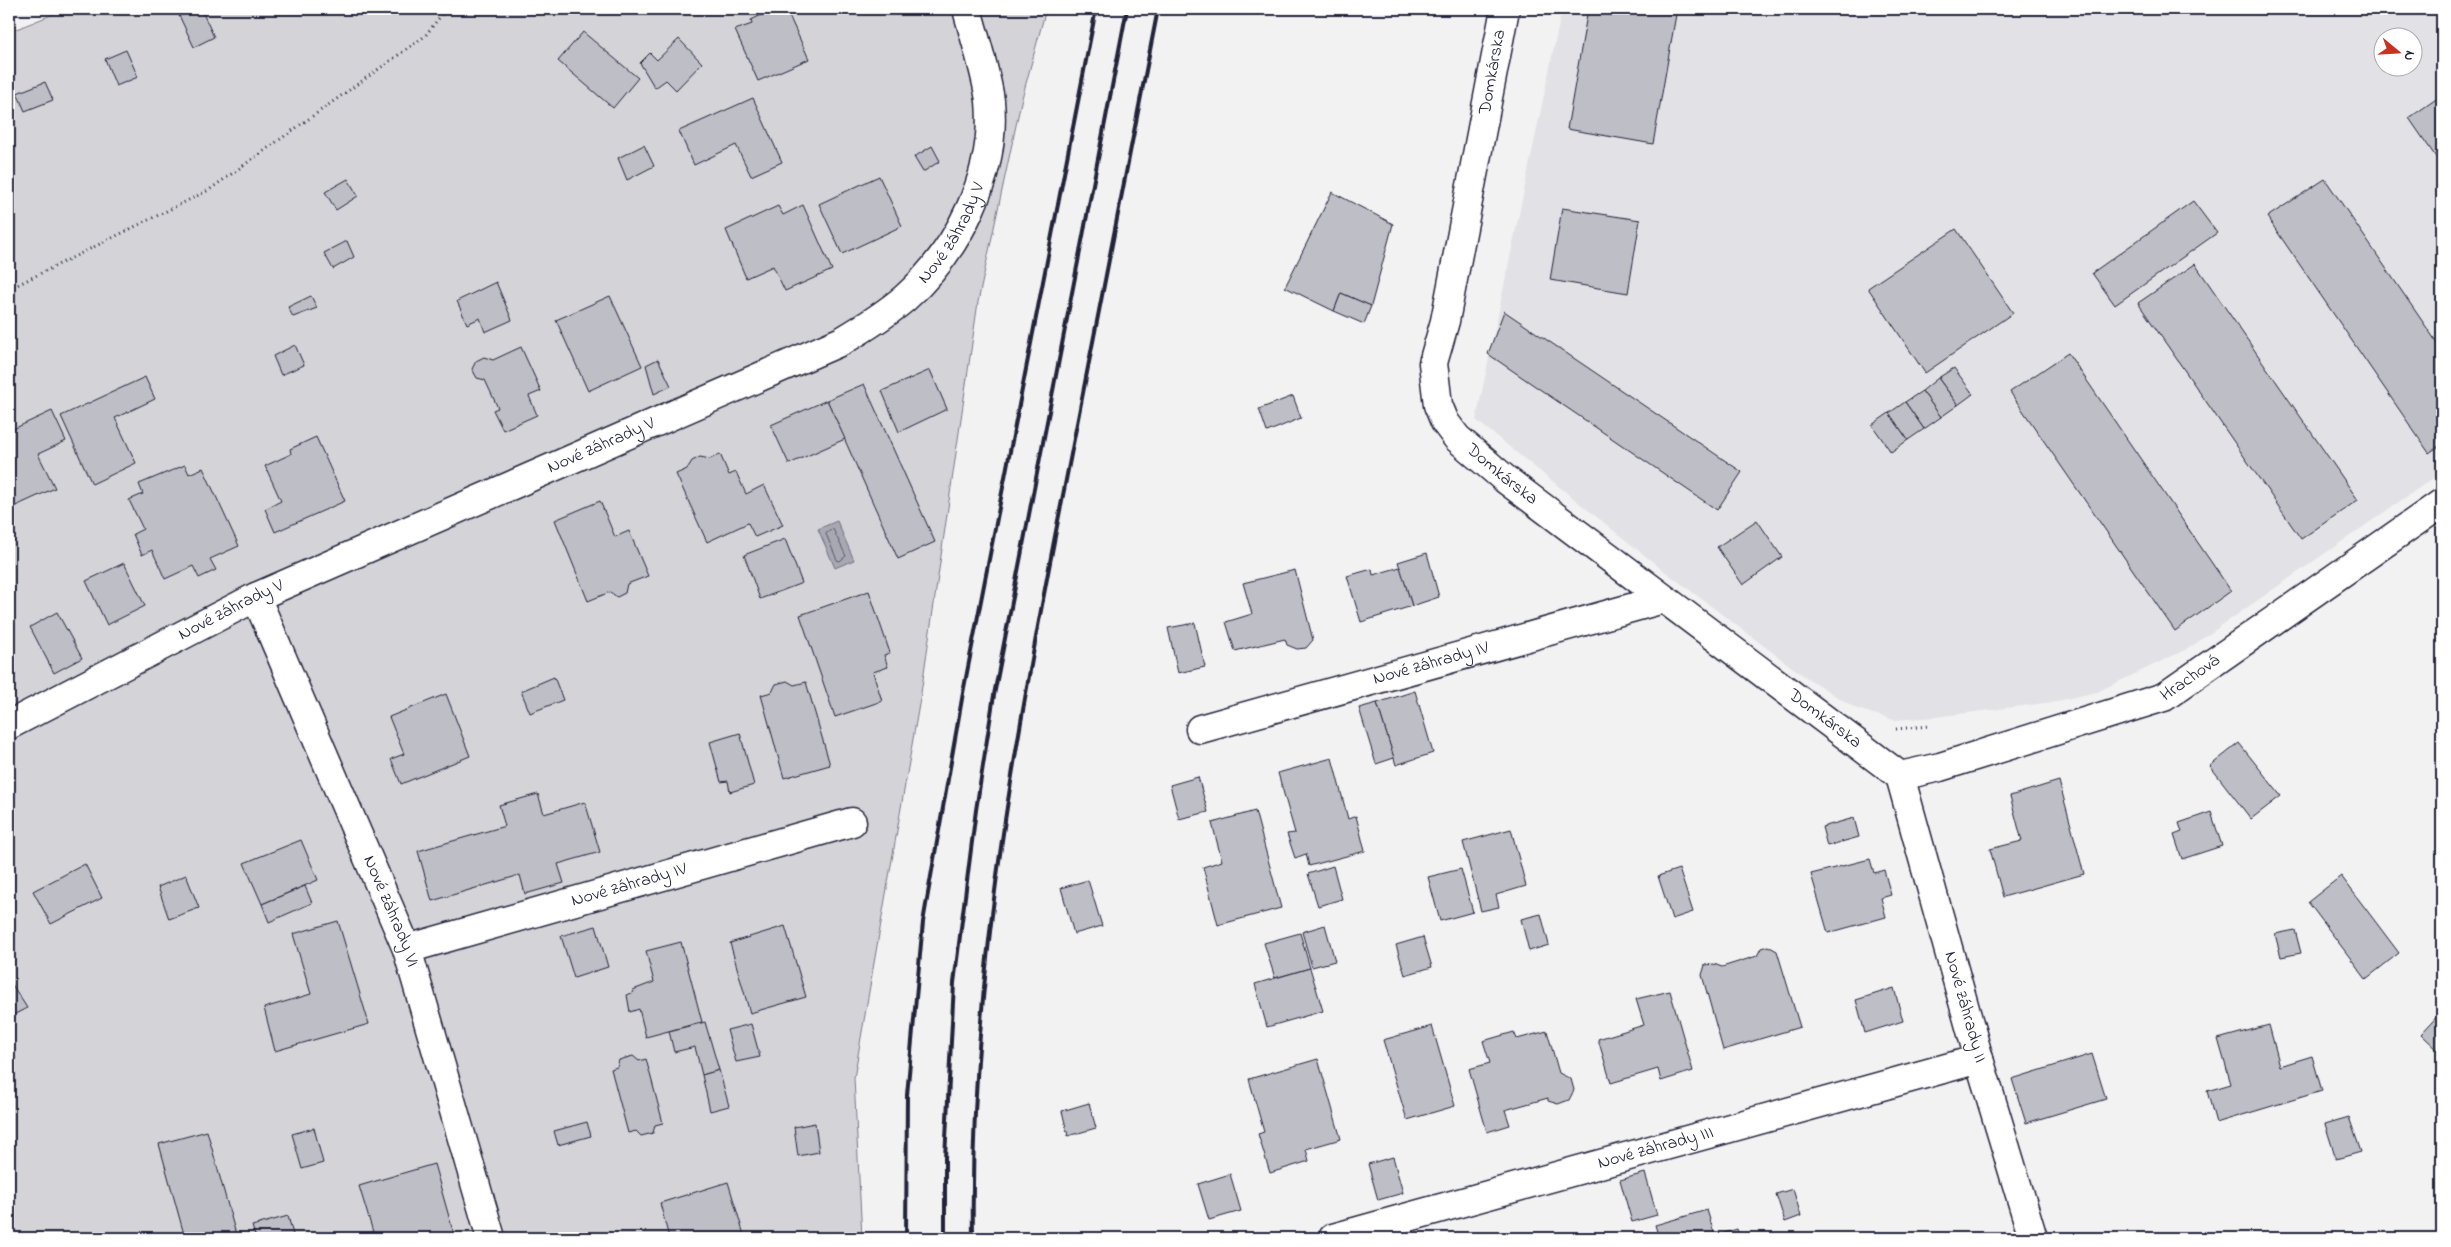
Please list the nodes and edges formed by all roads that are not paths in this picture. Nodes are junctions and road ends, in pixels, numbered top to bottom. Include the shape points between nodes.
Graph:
1 (967, 9) edge
2 (1505, 9) edge
3 (2442, 503) edge
4 (256, 597) junction
5 (1663, 599) junction
6 (9, 725) edge
7 (1200, 729) dead end
8 (1900, 776) junction
9 (852, 822) dead end
10 (407, 949) junction
11 (1979, 1059) junction
12 (491, 1238) edge
13 (1333, 1238) edge
14 (2033, 1238) edge

1 - 4 street, Nové záhrady V via 990,101 985,165 966,217 944,253 929,274 879,319 842,341
2 - 5 street, Domkárska via 1445,321 1433,363 1438,405 1457,438 1505,480
3 - 8 street, Hrachová via 2164,697
4 - 6 street, Nové záhrady V
4 - 10 street, Nové záhrady VI
5 - 7 street, Nové záhrady IV
5 - 8 street, Domkárska
8 - 11 street, Nové záhrady II
9 - 10 street, Nové záhrady IV
10 - 12 street, Nové záhrady VI
11 - 13 street, Nové záhrady III
11 - 14 street, Nové záhrady II

